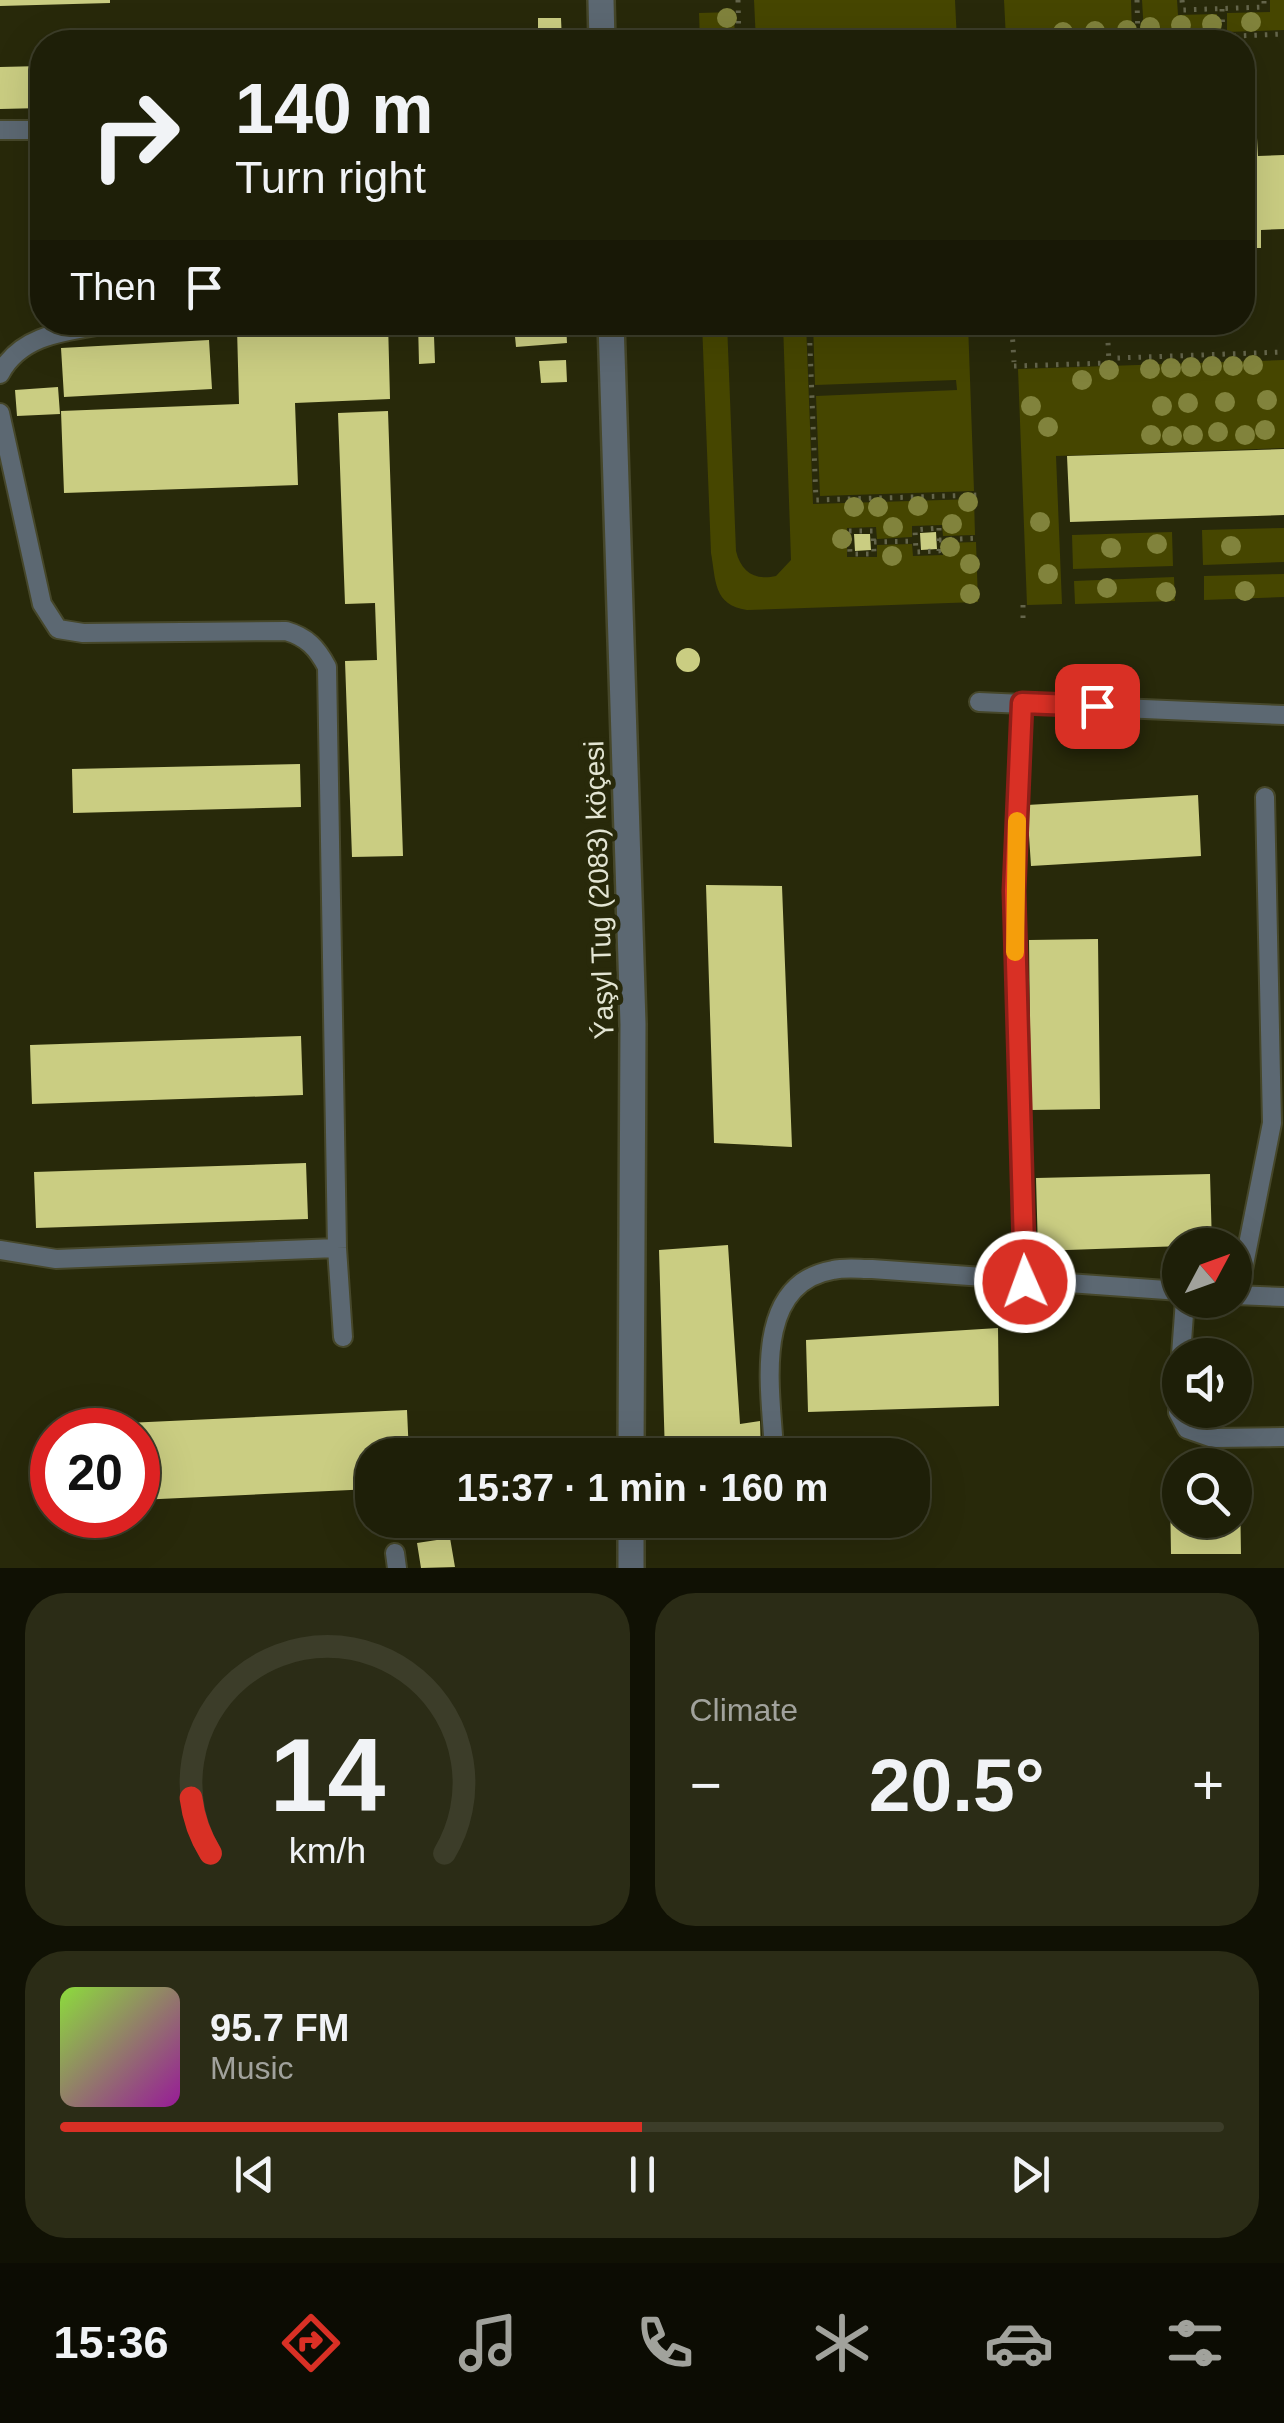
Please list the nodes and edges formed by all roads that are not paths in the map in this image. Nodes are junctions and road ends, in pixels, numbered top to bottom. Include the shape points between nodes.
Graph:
1 (601, 0) edge
2 (602, 30) edge
3 (0, 130) edge
4 (30, 130) edge
5 (52, 335) edge
6 (611, 335) edge
7 (0, 374) edge
8 (0, 414) edge
9 (979, 702) dead end
10 (1022, 703) junction
11 (1284, 715) edge
12 (1265, 797) dead end
13 (1277, 1021) edge
14 (1250, 1228) edge
15 (337, 1248) junction
16 (0, 1250) edge
17 (1025, 1282) junction
18 (1162, 1290) edge
19 (1252, 1296) edge
20 (1284, 1298) edge
21 (343, 1337) dead end
22 (1186, 1428) edge
23 (773, 1435) dead end
24 (1284, 1437) edge
25 (631, 1438) edge
26 (631, 1538) edge
27 (630, 1568) edge

1 - 2 street
3 - 4 lane
5 - 7 lane via 23,344
6 - 25 street, Ýaşyl Tug (2083) köçesi via 634,1024
8 - 15 lane via 42,604 58,629 286,631 317,648 327,667
9 - 10 lane
10 - 11 lane
10 - 17 lane via 1014,891
12 - 13 lane
13 - 14 lane via 1272,1122
15 - 16 lane via 56,1259
15 - 21 lane
17 - 18 lane
17 - 23 lane via 872,1270 832,1270 810,1278 792,1292 770,1342
19 - 20 lane
22 - 24 lane via 1213,1438
26 - 27 street

